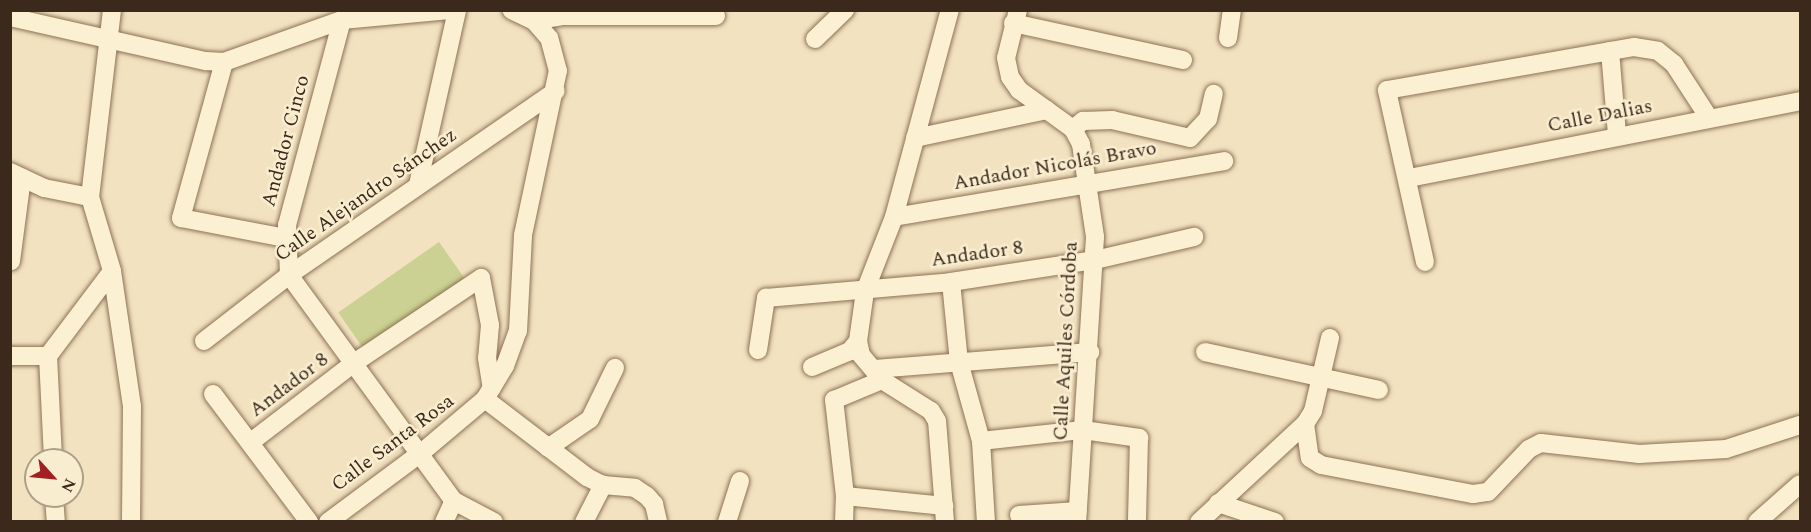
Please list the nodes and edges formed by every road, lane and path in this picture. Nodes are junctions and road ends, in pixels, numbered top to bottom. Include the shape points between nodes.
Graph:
1 (112, 10) edge
2 (450, 10) edge
3 (457, 10) edge
4 (511, 10) edge
5 (845, 10) edge
6 (951, 10) edge
7 (1232, 10) edge
8 (561, 13) edge
9 (716, 16) dead end
10 (1015, 16) edge
11 (10, 17) edge
12 (342, 20) junction
13 (534, 21) junction
14 (1228, 38) dead end
15 (815, 39) dead end
16 (109, 41) junction
17 (1610, 51) junction
18 (1183, 60) dead end
19 (224, 62) junction
20 (556, 91) junction
21 (1214, 94) dead end
22 (1800, 101) edge
23 (1047, 110) junction
24 (1709, 118) junction
25 (1073, 129) junction
26 (1617, 135) junction
27 (915, 138) junction
28 (1224, 161) dead end
29 (16, 175) edge
30 (1408, 178) junction
31 (1086, 181) junction
32 (418, 185) junction
33 (90, 197) junction
34 (894, 216) junction
35 (1194, 237) dead end
36 (286, 238) junction
37 (1095, 260) junction
38 (11, 261) edge
39 (1425, 262) dead end
40 (112, 271) junction
41 (289, 275) junction
42 (951, 282) junction
43 (865, 291) junction
44 (1330, 338) dead end
45 (204, 340) dead end
46 (858, 341) junction
47 (758, 350) dead end
48 (1090, 352) junction
49 (1204, 352) dead end
50 (10, 356) edge
51 (48, 356) junction
52 (959, 362) junction
53 (354, 363) junction
54 (812, 367) dead end
55 (615, 368) dead end
56 (878, 375) junction
57 (1320, 378) junction
58 (1379, 390) dead end
59 (213, 394) dead end
60 (488, 394) junction
61 (1305, 424) junction
62 (1800, 424) edge
63 (1083, 430) junction
64 (981, 441) junction
65 (251, 442) junction
66 (52, 448) edge
67 (548, 448) junction
68 (421, 453) junction
69 (740, 481) dead end
70 (1800, 484) edge
71 (603, 485) junction
72 (845, 496) junction
73 (454, 501) junction
74 (1218, 503) junction
75 (945, 514) edge
76 (1019, 516) dead end
77 (1078, 516) edge
78 (131, 522) edge
79 (309, 522) edge
80 (327, 522) edge
81 (444, 522) edge
82 (494, 522) edge
83 (584, 522) edge
84 (658, 522) edge
85 (727, 522) edge
86 (844, 522) edge
87 (986, 522) edge
88 (1137, 522) edge
89 (1199, 522) edge
90 (1275, 522) edge
91 (1757, 522) edge

1 - 16 street
2 - 12 street
3 - 32 street
4 - 13 street
5 - 15 street
6 - 27 street
7 - 14 street
8 - 9 street
8 - 13 street
10 - 18 street
10 - 23 street via 1006,58 1010,77 1019,90
11 - 16 street
12 - 19 street
12 - 36 street, Andador Cinco via 301,162
13 - 20 street via 549,38 558,71
16 - 19 street
16 - 33 street
17 - 24 street via 1634,47 1658,51 1674,64
17 - 26 street
17 - 30 street via 1387,90
19 - 36 street via 181,218
20 - 32 street, Calle Alejandro Sánchez
20 - 60 street via 523,235 518,331
21 - 25 street via 1208,119 1190,138 1112,120 1083,121
22 - 24 street, Calle Dalias
23 - 25 street
23 - 27 street
24 - 26 street, Calle Dalias
25 - 31 street, Calle Aquiles Córdoba via 1081,144
26 - 30 street, Calle Dalias
27 - 34 street
28 - 31 street, Andador Nicolás Bravo
29 - 33 street via 44,188
29 - 38 street
30 - 39 street
31 - 34 street, Andador Nicolás Bravo
31 - 37 street, Calle Aquiles Córdoba
32 - 41 street, Calle Alejandro Sánchez
33 - 40 street
34 - 43 street
35 - 37 street, Andador 8
36 - 41 street, Andador Cinco
37 - 42 street, Andador 8
37 - 48 street, Calle Aquiles Córdoba
40 - 51 street
40 - 78 street via 132,407
41 - 45 street, Calle Alejandro Sánchez
41 - 53 street
42 - 43 street, Andador 8
42 - 52 street
43 - 46 street
43 - 47 street, Andador 8 via 766,298
44 - 57 street
46 - 54 street via 850,351
46 - 56 street via 861,355
48 - 52 street
48 - 63 street, Calle Aquiles Córdoba
49 - 57 street
50 - 51 street
51 - 66 street
52 - 56 street
52 - 64 street
53 - 60 street, Andador 8 via 481,278 490,325
53 - 65 street, Andador 8
53 - 68 street
55 - 67 street via 590,419
56 - 72 street via 834,400
56 - 75 street via 931,411 937,421
57 - 58 street
57 - 61 street via 1313,411
59 - 65 street, Andador 8
60 - 67 street
60 - 68 street, Calle Santa Rosa
61 - 62 street via 1310,458 1322,465 1452,491 1488,492 1529,449 1541,443 1639,454 1726,449
61 - 74 street
63 - 64 street
63 - 77 street, Calle Aquiles Córdoba
63 - 88 street via 1139,438
64 - 87 street
65 - 79 street, Andador 8
67 - 71 street
68 - 73 street
68 - 80 street, Calle Santa Rosa
69 - 85 street
70 - 91 street
71 - 83 street
71 - 84 street via 641,492 654,504
72 - 75 street
72 - 86 street
73 - 81 street
73 - 82 street
74 - 89 street
74 - 90 street
76 - 77 street

